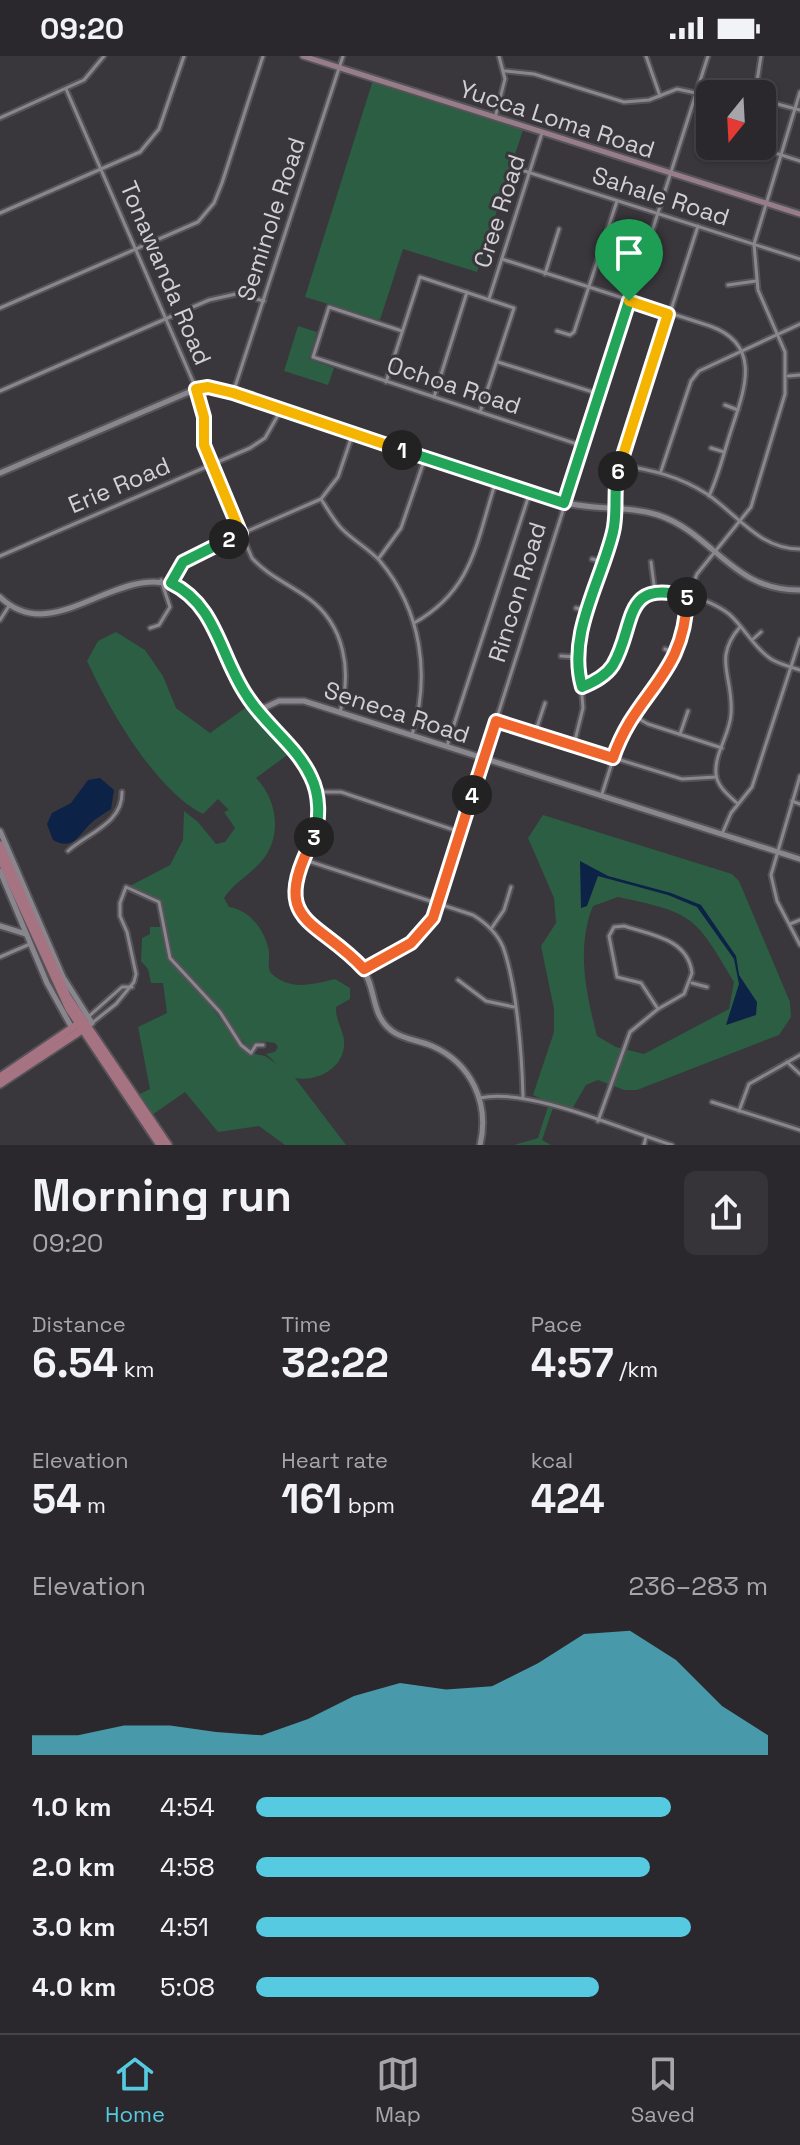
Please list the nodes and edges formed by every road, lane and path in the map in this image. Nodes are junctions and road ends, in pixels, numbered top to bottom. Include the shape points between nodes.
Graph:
1 (104, 56) edge
2 (184, 56) edge
3 (263, 56) edge
4 (303, 56) edge
5 (343, 56) edge
6 (499, 56) edge
7 (646, 56) edge
8 (708, 56) edge
9 (761, 56) edge
10 (339, 68) junction
11 (505, 71) junction
12 (700, 80) edge
13 (757, 80) edge
14 (66, 89) junction
15 (696, 92) joint
16 (800, 92) edge
17 (660, 96) junction
18 (776, 104) edge
19 (794, 108) junction
20 (800, 110) edge
21 (0, 118) edge
22 (495, 118) junction
23 (542, 133) junction
24 (776, 153) edge
25 (779, 154) junction
26 (800, 161) edge
27 (512, 167) dead end
28 (102, 169) junction
29 (530, 173) junction
30 (670, 174) junction
31 (617, 201) junction
32 (764, 203) junction
33 (0, 213) edge
34 (657, 214) junction
35 (800, 214) edge
36 (698, 226) junction
37 (559, 229) dead end
38 (754, 244) junction
39 (136, 249) junction
40 (502, 259) junction
41 (800, 259) edge
42 (545, 274) junction
43 (756, 281) junction
44 (728, 285) dead end
45 (588, 287) junction
46 (467, 292) junction
47 (489, 299) junction
48 (264, 301) junction
49 (629, 301) junction
50 (0, 308) edge
51 (668, 314) junction
52 (166, 318) junction
53 (800, 324) edge
54 (402, 331) junction
55 (557, 331) dead end
56 (779, 334) junction
57 (741, 352) junction
58 (498, 362) junction
59 (800, 375) edge
60 (787, 376) junction
61 (386, 382) junction
62 (196, 389) junction
63 (0, 391) edge
64 (233, 393) junction
65 (599, 394) junction
66 (434, 397) junction
67 (725, 405) dead end
68 (281, 410) junction
69 (738, 410) junction
70 (480, 412) junction
71 (353, 433) junction
72 (583, 446) junction
73 (711, 448) dead end
74 (724, 452) junction
75 (425, 458) junction
76 (210, 465) junction
77 (620, 465) junction
78 (661, 471) junction
79 (0, 473) edge
80 (496, 481) junction
81 (530, 492) junction
82 (709, 496) junction
83 (321, 499) junction
84 (564, 503) junction
85 (614, 510) junction
86 (741, 522) junction
87 (241, 534) junction
88 (800, 549) edge
89 (714, 554) junction
90 (0, 556) edge
91 (378, 559) junction
92 (592, 559) dead end
93 (604, 562) junction
94 (651, 562) dead end
95 (161, 580) junction
96 (171, 583) junction
97 (800, 590) edge
98 (655, 592) junction
99 (0, 597) edge
100 (688, 597) junction
101 (9, 606) junction
102 (576, 608) dead end
103 (588, 611) junction
104 (0, 620) edge
105 (414, 623) junction
106 (740, 627) junction
107 (150, 628) dead end
108 (761, 632) dead end
109 (800, 639) edge
110 (752, 640) junction
111 (665, 649) dead end
112 (677, 654) junction
113 (561, 656) dead end
114 (577, 657) junction
115 (790, 667) junction
116 (800, 670) edge
117 (582, 687) junction
118 (545, 703) dead end
119 (257, 711) junction
120 (688, 711) dead end
121 (340, 712) junction
122 (632, 715) junction
123 (496, 721) junction
124 (535, 733) junction
125 (679, 735) junction
126 (412, 736) junction
127 (574, 744) junction
128 (446, 748) junction
129 (722, 748) junction
130 (613, 758) junction
131 (483, 760) junction
132 (800, 776) edge
133 (716, 777) junction
134 (122, 792) dead end
135 (316, 792) junction
136 (601, 797) junction
137 (792, 801) junction
138 (800, 804) edge
139 (738, 805) junction
140 (0, 831) edge
141 (460, 832) junction
142 (722, 834) junction
143 (0, 845) edge
144 (68, 851) dead end
145 (776, 852) junction
146 (0, 858) edge
147 (302, 859) junction
148 (800, 859) edge
149 (0, 871) edge
150 (511, 887) dead end
151 (438, 904) junction
152 (800, 920) edge
153 (790, 924) junction
154 (0, 926) edge
155 (491, 929) junction
156 (26, 934) junction
157 (30, 944) junction
158 (800, 945) edge
159 (0, 957) edge
160 (364, 969) junction
161 (458, 980) dead end
162 (690, 983) junction
163 (132, 987) junction
164 (707, 987) dead end
165 (105, 1004) junction
166 (514, 1007) junction
167 (658, 1009) junction
168 (109, 1010) junction
169 (83, 1024) junction
170 (263, 1045) dead end
171 (800, 1055) edge
172 (787, 1062) junction
173 (800, 1074) edge
174 (0, 1077) edge
175 (0, 1084) edge
176 (523, 1097) junction
177 (480, 1098) junction
178 (712, 1102) dead end
179 (739, 1111) junction
180 (598, 1121) junction
181 (800, 1130) edge
182 (646, 1137) junction
183 (160, 1145) edge
184 (168, 1145) edge
185 (480, 1145) edge
186 (644, 1145) edge
187 (672, 1145) edge

1 - 14 street via 84,80
2 - 28 street via 154,138 140,152
3 - 39 street via 214,203 198,222
4 - 10 main road, Yucca Loma Road
5 - 10 street, Seminole Road
6 - 11 street
7 - 17 street
8 - 12 street, Rincon Road
9 - 13 street
10 - 22 main road, Yucca Loma Road
10 - 48 street, Seminole Road
11 - 17 street via 534,74 624,102
11 - 22 street
14 - 21 street
14 - 28 street, Tonawanda Road
15 - 17 street via 677,89
15 - 30 street, Rincon Road
16 - 19 street
18 - 19 street
19 - 20 street
19 - 25 street
22 - 23 main road, Yucca Loma Road
23 - 29 street, Cree Road
23 - 30 main road, Yucca Loma Road
24 - 25 street
25 - 26 street
25 - 32 street
27 - 29 street, Sahale Road
28 - 33 street
28 - 39 street, Tonawanda Road
29 - 31 street, Sahale Road
29 - 40 street, Cree Road
30 - 32 main road, Yucca Loma Road
30 - 34 street, Rincon Road
31 - 34 street, Sahale Road
31 - 45 street
32 - 35 main road, Yucca Loma Road
32 - 38 street
34 - 36 street, Sahale Road
34 - 49 street, Rincon Road
36 - 38 street, Sahale Road
36 - 51 street
37 - 42 street
38 - 41 street, Sahale Road
38 - 43 street
39 - 50 street
39 - 52 street, Tonawanda Road
40 - 42 street
40 - 47 street, Cree Road
42 - 45 street
43 - 44 street
43 - 56 street
45 - 49 street
45 - 55 street via 572,335
46 - 47 street
46 - 54 street via 420,277
46 - 66 street
47 - 58 street via 514,308
48 - 52 street via 236,294
48 - 64 street, Seminole Road
49 - 51 street
49 - 65 street, Rincon Road
51 - 57 street via 727,332
51 - 77 street
52 - 62 street, Tonawanda Road
52 - 63 street
53 - 56 street
54 - 61 street
54 - 61 street, Ochoa Road via 329,307 313,357
56 - 57 street
56 - 60 street
57 - 69 street via 747,368
57 - 78 street via 699,371 691,381
58 - 65 street
58 - 70 street
59 - 60 street
60 - 86 street via 751,507
61 - 66 street, Ochoa Road
62 - 64 street
62 - 76 street, Tonawanda Road
62 - 79 street
64 - 68 street
65 - 72 street, Rincon Road
66 - 70 street, Ochoa Road
67 - 69 street
68 - 71 street
68 - 76 street, Erie Road via 265,438
69 - 74 street
70 - 72 street, Ochoa Road
71 - 75 street
71 - 83 street via 338,477
72 - 84 street, Rincon Road
73 - 74 street
74 - 82 street
75 - 80 street
75 - 91 street via 401,528
76 - 87 street, Tonawanda Road
76 - 90 street, Erie Road
77 - 78 street
77 - 85 street
78 - 82 street
80 - 81 street
80 - 105 street via 466,576 442,606
81 - 84 street
81 - 128 street
82 - 86 street
83 - 87 street
83 - 91 street via 341,528
84 - 85 street
84 - 123 street, Rincon Road
85 - 89 street via 660,516
85 - 93 street via 615,528
86 - 88 street via 764,541
86 - 89 street
87 - 96 street via 183,562
87 - 121 street, Tonawanda Road via 264,571 310,599 335,629 346,673
89 - 97 street via 759,583
89 - 100 street via 697,574
91 - 105 street
92 - 93 street
93 - 103 street
94 - 98 street
95 - 96 street
95 - 101 street via 118,587 49,615 26,614
95 - 107 street via 170,607 159,625
96 - 119 street via 193,595 207,611 231,671
98 - 100 street
98 - 117 street via 631,612 613,664 597,681
99 - 101 street
100 - 106 street via 728,613
100 - 112 street
101 - 104 street
102 - 103 street
103 - 114 street
105 - 126 street via 422,663
106 - 110 street
106 - 129 street via 724,654 731,713
108 - 110 street
109 - 115 street
110 - 115 street via 770,659
111 - 112 street
112 - 122 street
113 - 114 street
114 - 117 street
115 - 116 street
115 - 139 street via 752,787
117 - 127 street
118 - 124 street
119 - 121 street, Seneca Road via 293,700
119 - 135 street via 304,763
120 - 125 street
121 - 126 street, Seneca Road
122 - 125 street
122 - 130 street
123 - 124 street
123 - 131 street, Rincon Road
124 - 127 street
125 - 129 street
126 - 128 street, Seneca Road
127 - 130 street
128 - 131 street, Seneca Road
129 - 133 street
130 - 133 street via 693,781
130 - 136 street
131 - 136 street, Seneca Road
131 - 141 street, Rincon Road
132 - 137 street
133 - 139 street
134 - 144 street via 112,820
135 - 141 street via 341,792
135 - 147 street via 315,834
136 - 142 street, Seneca Road
137 - 138 street
137 - 145 street
139 - 142 street
140 - 169 street
141 - 151 street, Rincon Road
142 - 145 street, Seneca Road
143 - 169 main road
145 - 148 street, Seneca Road
145 - 153 street via 773,887
146 - 169 main road via 52,976
147 - 151 street
147 - 160 street via 295,889 303,915 312,929
149 - 156 street
150 - 155 street
151 - 155 street via 473,915
151 - 160 street, Rincon Road via 426,930
152 - 153 street
153 - 158 street
154 - 156 street
155 - 166 street via 503,949
156 - 157 street
157 - 159 street
157 - 169 street
160 - 177 street via 382,1022 401,1037 447,1053 465,1070
161 - 166 street via 486,1001
162 - 164 street
162 - 167 street via 684,994
162 - 167 street via 691,965 676,944 614,927 609,936 614,973 641,983
163 - 165 street via 122,987
163 - 168 street
163 - 170 street via 136,974 120,916 126,887 159,902 173,962 220,1012 245,1049 251,1053
165 - 168 street
165 - 169 street
166 - 176 street
167 - 180 street via 630,1032
168 - 169 street
169 - 174 main road
169 - 175 main road
169 - 183 main road
169 - 184 main road
171 - 172 street
172 - 173 street
172 - 179 street via 749,1084
176 - 177 street
176 - 180 street
177 - 185 street
178 - 179 street
179 - 181 street
180 - 182 street
182 - 186 street
182 - 187 street

